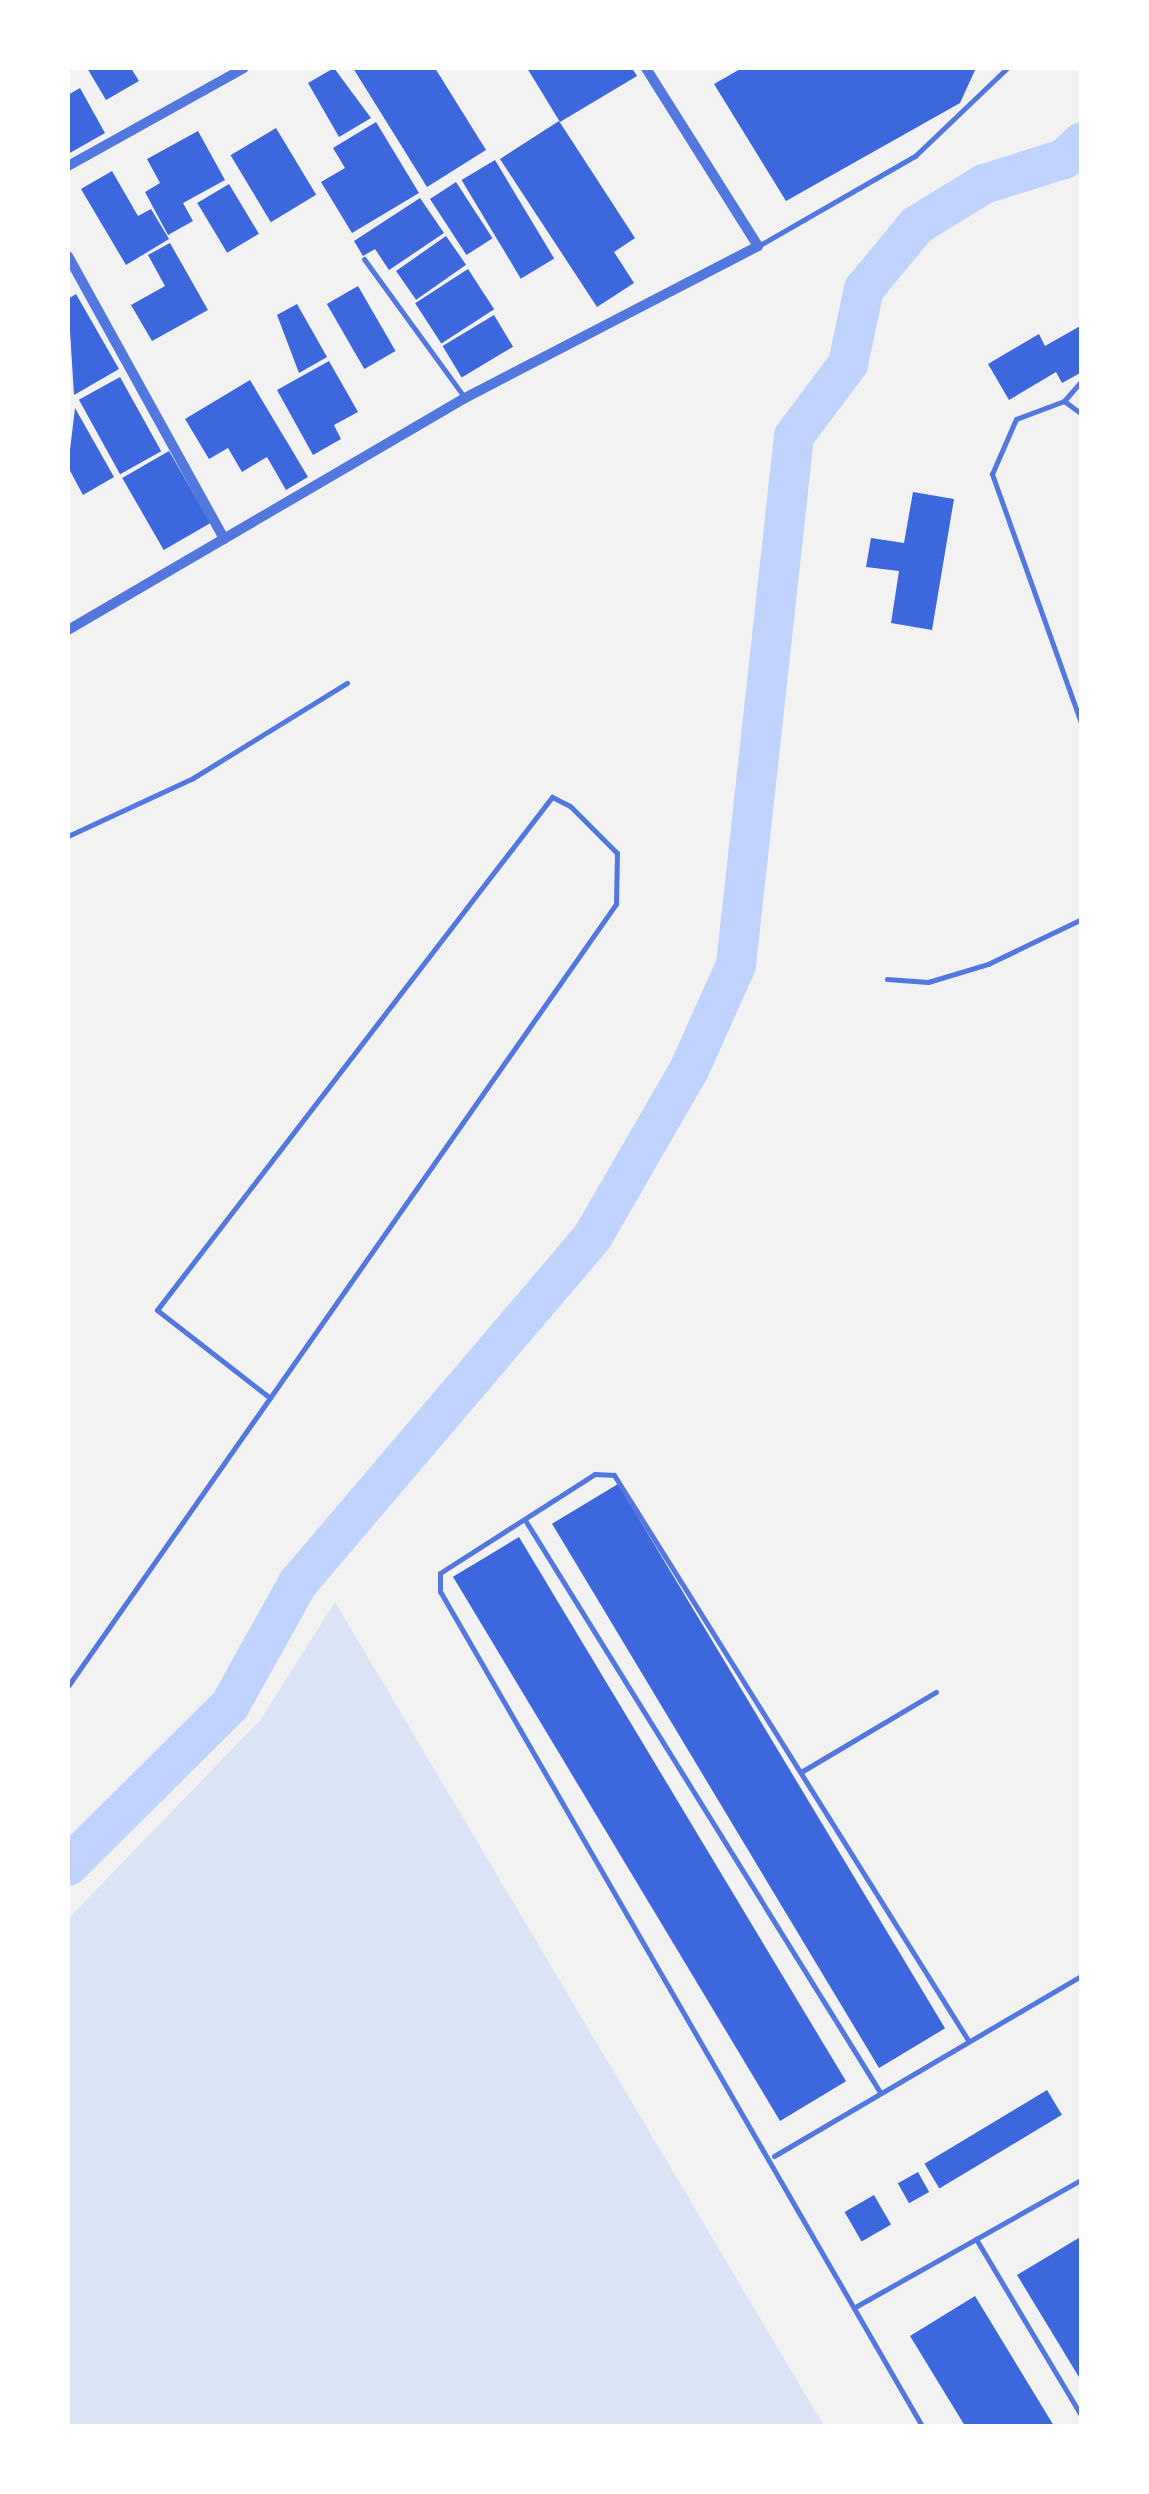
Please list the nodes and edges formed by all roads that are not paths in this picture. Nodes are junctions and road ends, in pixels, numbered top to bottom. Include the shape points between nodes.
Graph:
1 (244, 68) edge
2 (646, 68) edge
3 (1007, 68) edge
4 (68, 166) edge
5 (758, 246) junction
6 (68, 256) edge
7 (364, 260) dead end
8 (1082, 380) edge
9 (465, 398) junction
10 (1064, 401) junction
11 (1082, 414) edge
12 (224, 538) junction
13 (68, 630) edge
14 (347, 683) dead end
15 (1082, 726) edge
16 (68, 836) edge
17 (1082, 919) edge
18 (887, 980) dead end
19 (270, 1398) junction
20 (524, 1520) junction
21 (68, 1686) edge
22 (936, 1692) dead end
23 (801, 1772) junction
24 (1082, 1975) edge
25 (968, 2040) junction
26 (880, 2092) junction
27 (773, 2157) junction
28 (1082, 2179) edge
29 (976, 2239) junction
30 (857, 2306) junction
31 (1082, 2417) edge
32 (922, 2426) edge

1 - 4 street
2 - 5 street
3 - 5 lane via 915,156
5 - 9 street
6 - 12 street
7 - 9 lane
8 - 10 lane
9 - 12 street
10 - 11 lane
10 - 15 lane via 1016,419 992,474
12 - 13 street
14 - 16 lane via 194,778
17 - 18 lane via 988,964 928,982
19 - 19 lane via 157,1310 552,797 617,852 616,904
19 - 21 lane
20 - 23 lane via 595,1474 614,1475
20 - 26 lane
20 - 27 lane via 445,1568 440,1591
22 - 23 lane
23 - 25 lane
24 - 25 lane
25 - 26 lane
26 - 27 lane
27 - 30 lane
28 - 29 lane
29 - 30 lane
29 - 31 lane
30 - 32 lane

